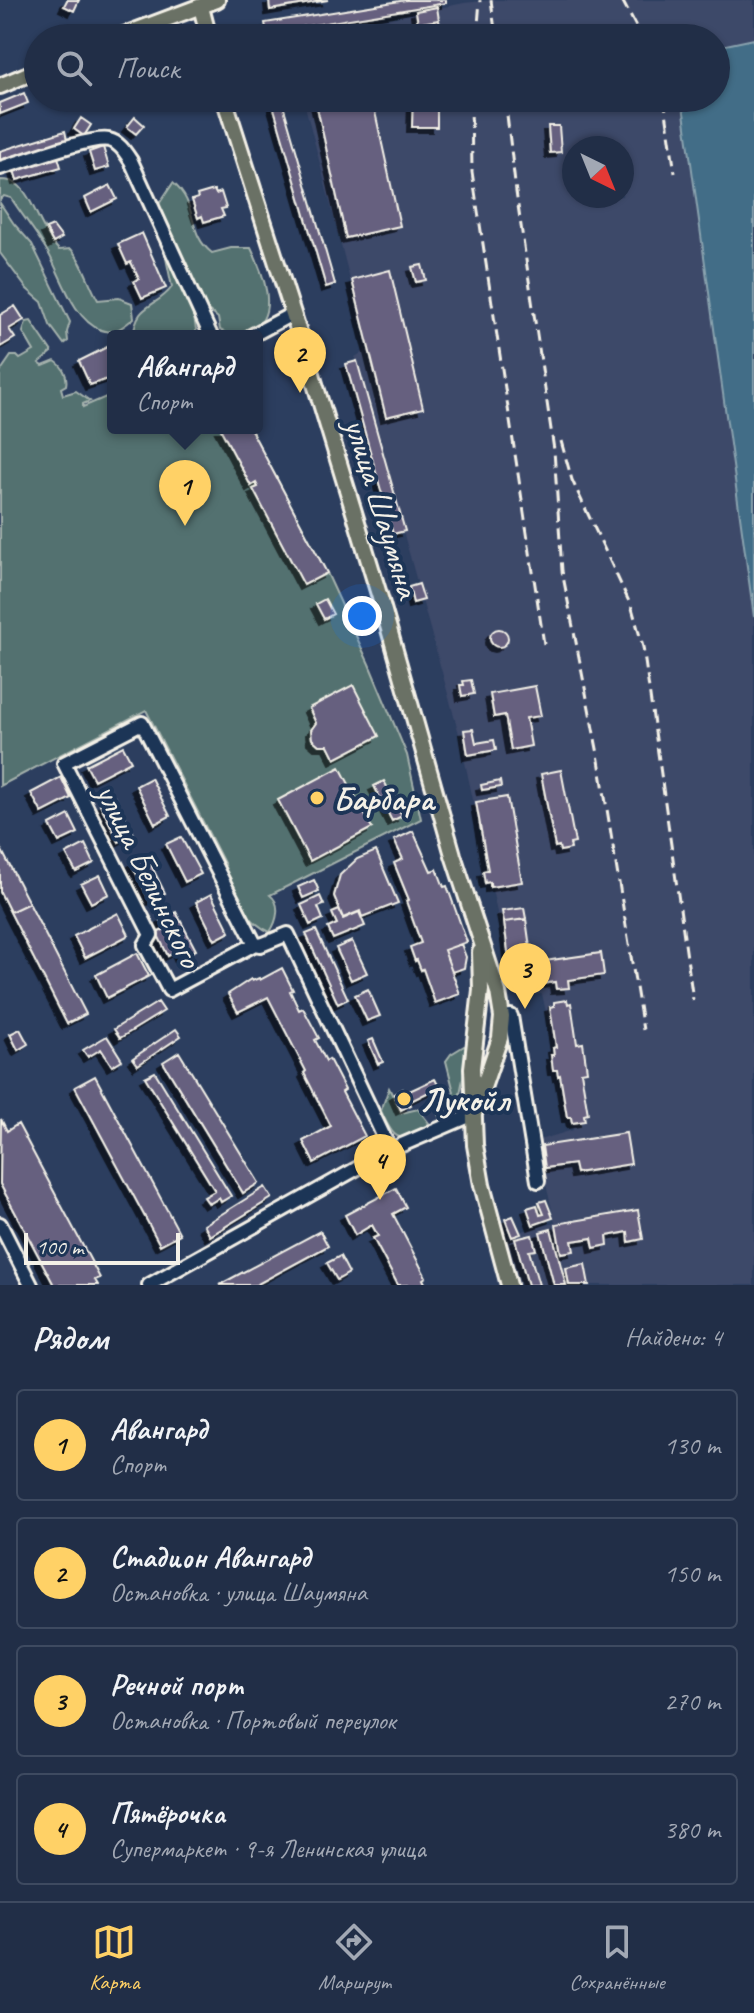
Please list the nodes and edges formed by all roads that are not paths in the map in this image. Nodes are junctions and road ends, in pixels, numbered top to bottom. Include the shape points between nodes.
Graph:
1 (217, 0) edge
2 (201, 7) junction
3 (154, 24) edge
4 (205, 24) edge
5 (24, 76) edge
6 (0, 86) edge
7 (228, 112) edge
8 (0, 168) edge
9 (292, 314) junction
10 (208, 330) edge
11 (262, 330) edge
12 (480, 936) junction
13 (255, 944) junction
14 (479, 1014) junction
15 (502, 1017) junction
16 (474, 1114) junction
17 (390, 1150) junction
18 (538, 1181) dead end
19 (0, 1224) edge
20 (31, 1285) edge
21 (149, 1285) edge
22 (509, 1285) edge

1 - 2 main road
2 - 3 main road
2 - 4 main road
5 - 6 main road
7 - 9 main road, улица Шаумяна
8 - 10 street via 82,144 115,142 131,161
9 - 11 street
9 - 12 main road, улица Шаумяна
12 - 14 main road, улица Шаумяна
12 - 15 main road, улица Шаумяна
13 - 13 street, улица Белинского via 169,990 145,945 151,935 64,763 142,723
13 - 17 street via 288,934
14 - 15 main road via 496,1009
14 - 16 main road, улица Шаумяна via 472,1068
15 - 16 main road, улица Шаумяна via 493,1065
15 - 18 street via 511,1016
16 - 17 street
16 - 22 main road via 482,1185
17 - 21 street
19 - 20 street

